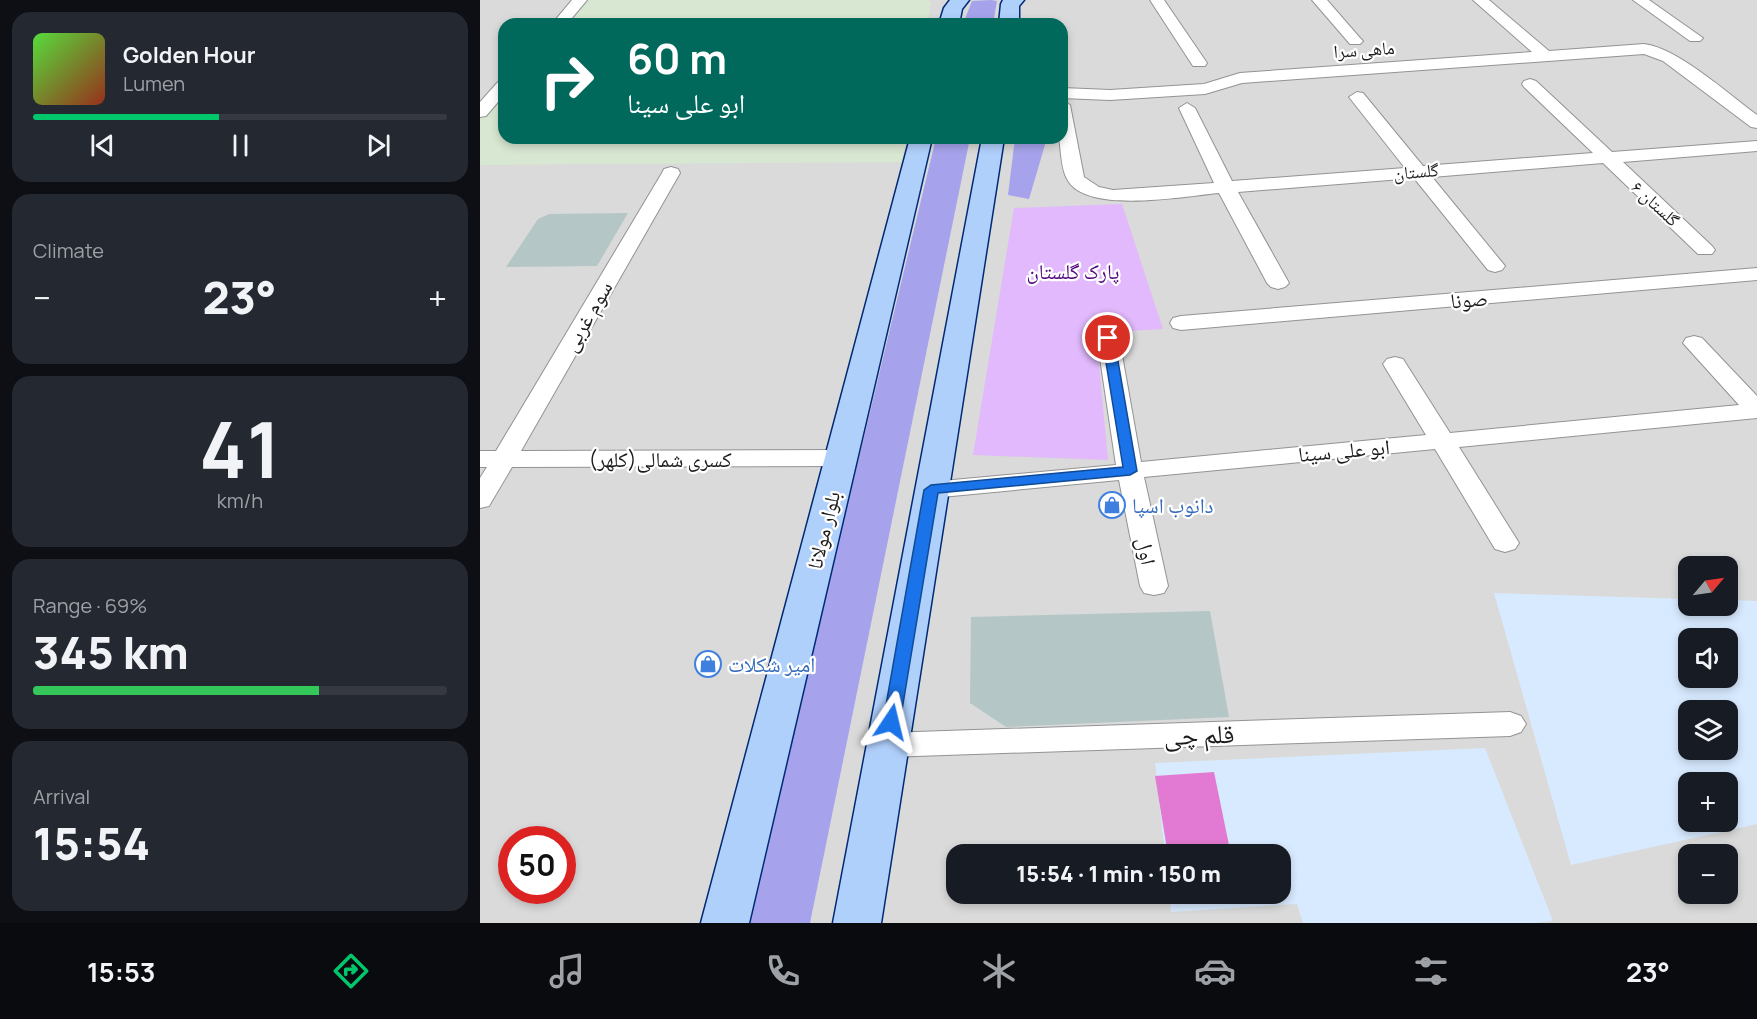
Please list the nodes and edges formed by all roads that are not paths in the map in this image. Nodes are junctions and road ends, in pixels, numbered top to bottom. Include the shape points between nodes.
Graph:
1 (580, 0) edge
2 (1157, 0) edge
3 (1319, 0) edge
4 (1480, 0) edge
5 (1640, 0) edge
6 (1010, 1) edge
7 (564, 18) edge
8 (1009, 18) edge
9 (1695, 38) dead end
10 (1355, 41) dead end
11 (1545, 56) junction
12 (1200, 63) dead end
13 (1530, 84) dead end
14 (498, 92) edge
15 (1068, 93) edge
16 (1357, 97) dead end
17 (1187, 108) dead end
18 (480, 112) edge
19 (1757, 123) edge
20 (1068, 139) edge
21 (920, 144) edge
22 (992, 144) edge
23 (1757, 146) edge
24 (1607, 157) junction
25 (1417, 171) junction
26 (671, 172) dead end
27 (1226, 188) junction
28 (1706, 250) dead end
29 (1495, 266) dead end
30 (1757, 274) edge
31 (1278, 283) dead end
32 (1181, 323) dead end
33 (1108, 338) dead end
34 (1694, 343) dead end
35 (1395, 363) dead end
36 (1757, 410) edge
37 (1443, 441) junction
38 (841, 458) junction
39 (492, 459) edge
40 (1130, 471) junction
41 (931, 490) junction
42 (480, 500) edge
43 (1505, 543) dead end
44 (1154, 586) dead end
45 (1510, 724) dead end
46 (887, 745) junction
47 (725, 923) edge
48 (857, 923) edge

1 - 7 street
2 - 12 street
3 - 10 street
4 - 11 street
5 - 9 street
6 - 8 main road
11 - 15 street, ماهی سرا via 1240,78 1204,89 1110,95
11 - 19 street, ماهی سرا via 1654,50
13 - 24 street, گلستان ۶
14 - 18 street
16 - 25 street
17 - 27 street
20 - 27 street, گلستان via 1075,178 1098,194
21 - 38 main road, بلوار مولانا
22 - 41 main road
23 - 24 street, گلستان
24 - 25 street, گلستان
24 - 28 street, گلستان ۶
25 - 27 street, گلستان
25 - 29 street
26 - 39 street, سوم غربی
27 - 31 street
30 - 32 street, صونا
33 - 40 street, اول
34 - 36 street
35 - 37 street
36 - 37 street, ابو علی سینا
37 - 40 street, ابو علی سینا
37 - 43 street
38 - 39 street, کسری شمالی(کلهر)
38 - 47 main road, بلوار مولانا
39 - 42 street, سوم غربی
40 - 41 street, ابو علی سینا
40 - 44 street, اول
41 - 46 main road
45 - 46 street, قلم چی
46 - 48 main road

